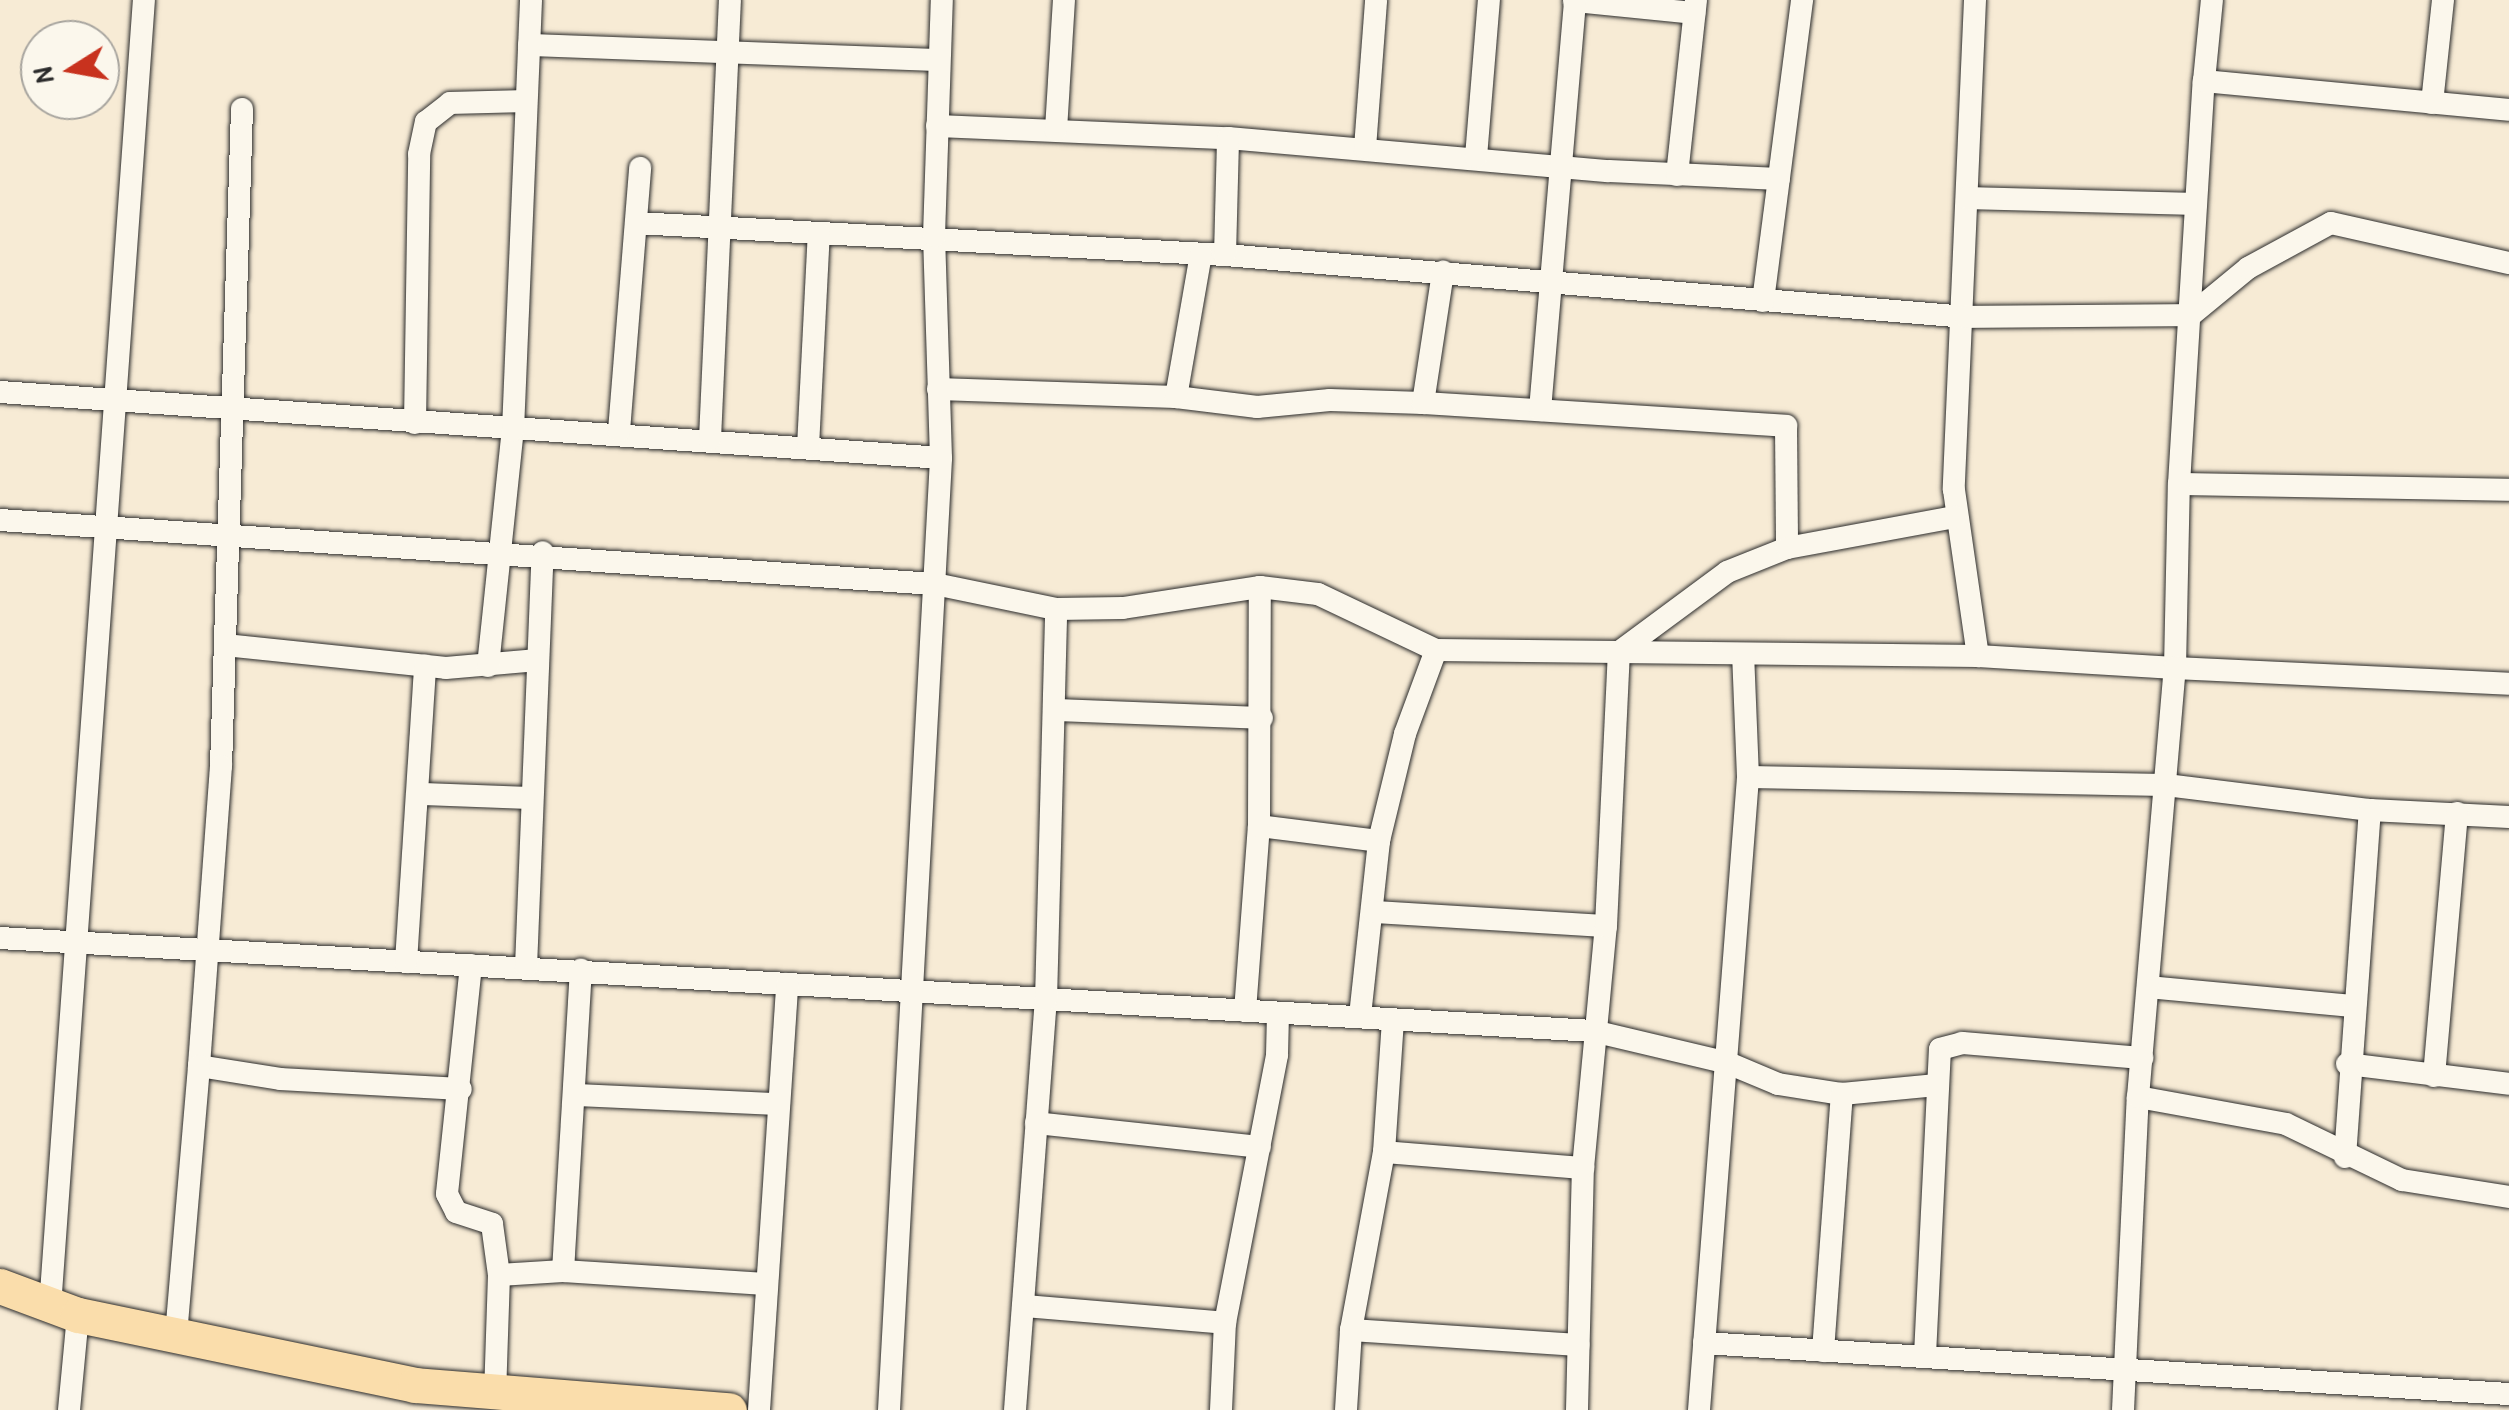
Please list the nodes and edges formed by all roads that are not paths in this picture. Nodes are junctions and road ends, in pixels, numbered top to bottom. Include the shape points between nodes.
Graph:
1 (144, 0) edge
2 (531, 0) edge
3 (730, 0) edge
4 (942, 0) edge
5 (1064, 0) edge
6 (1376, 0) edge
7 (1489, 0) edge
8 (1574, 0) edge
9 (1802, 0) edge
10 (1975, 0) edge
11 (2212, 0) edge
12 (2443, 0) edge
13 (1695, 6) edge
14 (529, 45) junction
15 (727, 52) junction
16 (939, 60) junction
17 (2204, 81) junction
18 (526, 101) junction
19 (2432, 103) junction
20 (242, 109) dead end
21 (2509, 110) edge
22 (936, 126) junction
23 (1056, 130) junction
24 (1228, 138) junction
25 (1366, 148) junction
26 (1476, 157) junction
27 (1557, 167) junction
28 (640, 168) dead end
29 (1677, 175) junction
30 (1778, 179) junction
31 (1967, 198) junction
32 (2196, 204) junction
33 (636, 224) junction
34 (722, 227) junction
35 (819, 233) junction
36 (934, 236) junction
37 (1201, 254) junction
38 (1226, 256) junction
39 (2509, 263) edge
40 (1442, 272) junction
41 (1554, 279) junction
42 (1763, 301) junction
43 (2191, 315) junction
44 (1966, 317) junction
45 (938, 389) junction
46 (0, 392) edge
47 (1176, 397) junction
48 (114, 399) junction
49 (1422, 403) junction
50 (232, 410) junction
51 (1540, 410) junction
52 (415, 423) junction
53 (513, 430) junction
54 (620, 431) junction
55 (710, 439) junction
56 (808, 448) junction
57 (941, 458) junction
58 (2179, 484) junction
59 (2509, 490) edge
60 (1955, 518) junction
61 (0, 520) edge
62 (104, 528) junction
63 (230, 535) junction
64 (1787, 548) junction
65 (504, 550) junction
66 (543, 552) junction
67 (935, 584) junction
68 (1260, 587) junction
69 (1056, 609) junction
70 (226, 646) junction
71 (1436, 650) junction
72 (1619, 652) junction
73 (1744, 654) junction
74 (1978, 656) junction
75 (538, 660) junction
76 (425, 666) junction
77 (488, 666) junction
78 (2175, 668) junction
79 (2509, 684) edge
80 (1055, 710) junction
81 (1262, 718) junction
82 (1748, 777) junction
83 (2166, 785) junction
84 (421, 794) junction
85 (532, 798) junction
86 (2370, 810) junction
87 (2456, 814) junction
88 (2509, 817) edge
89 (1259, 826) junction
90 (1379, 841) junction
91 (1374, 912) junction
92 (1606, 926) junction
93 (0, 938) edge
94 (72, 943) junction
95 (208, 954) junction
96 (406, 962) junction
97 (471, 965) junction
98 (526, 967) junction
99 (581, 970) junction
100 (787, 984) junction
101 (2148, 987) junction
102 (912, 992) junction
103 (1046, 1000) junction
104 (2352, 1006) junction
105 (1245, 1011) junction
106 (1278, 1015) junction
107 (1360, 1017) junction
108 (1393, 1020) junction
109 (1593, 1031) junction
110 (2142, 1058) junction
111 (1728, 1063) junction
112 (2347, 1064) junction
113 (199, 1066) junction
114 (2434, 1076) junction
115 (2509, 1084) edge
116 (1936, 1085) junction
117 (461, 1089) junction
118 (1842, 1094) junction
119 (577, 1095) junction
120 (2138, 1096) junction
121 (778, 1104) junction
122 (1036, 1123) junction
123 (1260, 1148) junction
124 (1384, 1152) junction
125 (2344, 1157) junction
126 (1583, 1168) junction
127 (2509, 1197) edge
128 (563, 1271) junction
129 (498, 1274) junction
130 (766, 1284) junction
131 (0, 1286) edge
132 (1024, 1306) junction
133 (64, 1311) junction
134 (1225, 1324) junction
135 (1351, 1330) junction
136 (176, 1335) junction
137 (1704, 1343) junction
138 (1578, 1345) junction
139 (1823, 1351) junction
140 (1924, 1355) junction
141 (2125, 1366) junction
142 (495, 1393) junction
143 (2509, 1394) edge
144 (414, 1398) edge
145 (538, 1403) edge
146 (70, 1410) edge
147 (729, 1410) edge
148 (759, 1410) edge
149 (889, 1410) edge
150 (1015, 1410) edge
151 (1221, 1410) edge
152 (1346, 1410) edge
153 (1576, 1410) edge
154 (1700, 1410) edge
155 (2123, 1410) edge

1 - 48 street
2 - 14 street
3 - 15 street
4 - 16 street
5 - 23 street
6 - 25 street
7 - 26 street
8 - 13 street
8 - 27 street
9 - 30 street
10 - 31 street
11 - 17 street
12 - 19 street
13 - 29 street
14 - 15 street
14 - 18 street
15 - 16 street
15 - 34 street
16 - 22 street
17 - 19 street
17 - 32 street
18 - 52 street via 450,103 426,122 418,154
18 - 53 street
19 - 21 street
20 - 50 street
22 - 23 street
22 - 36 street
23 - 24 street
24 - 25 street
24 - 38 street
25 - 26 street
26 - 27 street
27 - 29 street
27 - 41 street
28 - 33 street
29 - 30 street
30 - 42 street
31 - 32 street
31 - 44 street
32 - 43 street
33 - 34 street
33 - 54 street
34 - 35 street
34 - 55 street
35 - 36 street
35 - 56 street
36 - 37 street
36 - 45 street
37 - 38 street
37 - 47 street
38 - 40 street
39 - 43 street via 2331,223 2248,268
40 - 41 street
40 - 49 street
41 - 42 street
41 - 51 street
42 - 44 street
43 - 44 street
43 - 58 street
44 - 60 street
45 - 47 street
45 - 57 street
46 - 48 street
47 - 49 street via 1257,408 1330,400
48 - 50 street
48 - 62 street
49 - 51 street
50 - 52 street
50 - 63 street
51 - 64 street via 1786,426
52 - 53 street
53 - 54 street
53 - 65 street
54 - 55 street
55 - 56 street
56 - 57 street
57 - 67 street
58 - 59 street
58 - 78 street
60 - 64 street
60 - 74 street
61 - 62 street
62 - 63 street
62 - 94 street
63 - 65 street
63 - 70 street
64 - 72 street via 1727,572
65 - 66 street
65 - 77 street
66 - 67 street
66 - 75 street
67 - 69 street
67 - 102 street
68 - 69 street via 1123,608
68 - 71 street via 1318,594
68 - 81 street
69 - 80 street
70 - 76 street
70 - 95 street
71 - 72 street
71 - 90 street via 1405,734
72 - 73 street
72 - 92 street
73 - 74 street
73 - 82 street
74 - 78 street
75 - 77 street
75 - 85 street
76 - 77 street
76 - 84 street
78 - 79 street
78 - 83 street
80 - 81 street
80 - 103 street
81 - 89 street
82 - 83 street
82 - 111 street
83 - 86 street
83 - 101 street
84 - 85 street
84 - 96 street
85 - 98 street
86 - 87 street
86 - 104 street
87 - 88 street
87 - 114 street
89 - 90 street
89 - 105 street
90 - 91 street
91 - 92 street
91 - 107 street
92 - 109 street
93 - 94 street
94 - 95 street
94 - 133 street
95 - 96 street
95 - 113 street
96 - 97 street
97 - 98 street
97 - 117 street
98 - 99 street
99 - 100 street
99 - 119 street
100 - 102 street
100 - 121 street
101 - 104 street
101 - 110 street
102 - 103 street
102 - 149 street
103 - 105 street
103 - 122 street
104 - 112 street
105 - 106 street
106 - 107 street
106 - 123 street
107 - 108 street
108 - 109 street
108 - 124 street
109 - 111 street
109 - 126 street
110 - 116 street via 1949,1044 1937,1057
110 - 120 street
111 - 118 street via 1778,1084
111 - 137 street
112 - 114 street
112 - 125 street
113 - 117 street
113 - 136 street
114 - 115 street
116 - 118 street
116 - 140 street
117 - 129 street via 449,1206 492,1224
118 - 139 street
119 - 121 street
119 - 128 street
120 - 125 street via 2286,1124
120 - 141 street
121 - 130 street
122 - 123 street
122 - 132 street
123 - 134 street
124 - 126 street
124 - 135 street
125 - 127 street via 2402,1180
126 - 138 street
128 - 129 street
128 - 130 street
129 - 142 street
130 - 148 street
131 - 133 main road
132 - 134 street
132 - 150 street
133 - 136 main road
133 - 146 street
134 - 151 street
135 - 138 street
135 - 152 street
136 - 144 main road
137 - 139 street
137 - 154 street
138 - 153 street
139 - 140 street
140 - 141 street
141 - 143 street
141 - 155 street
142 - 144 main road
142 - 145 main road
145 - 147 main road

